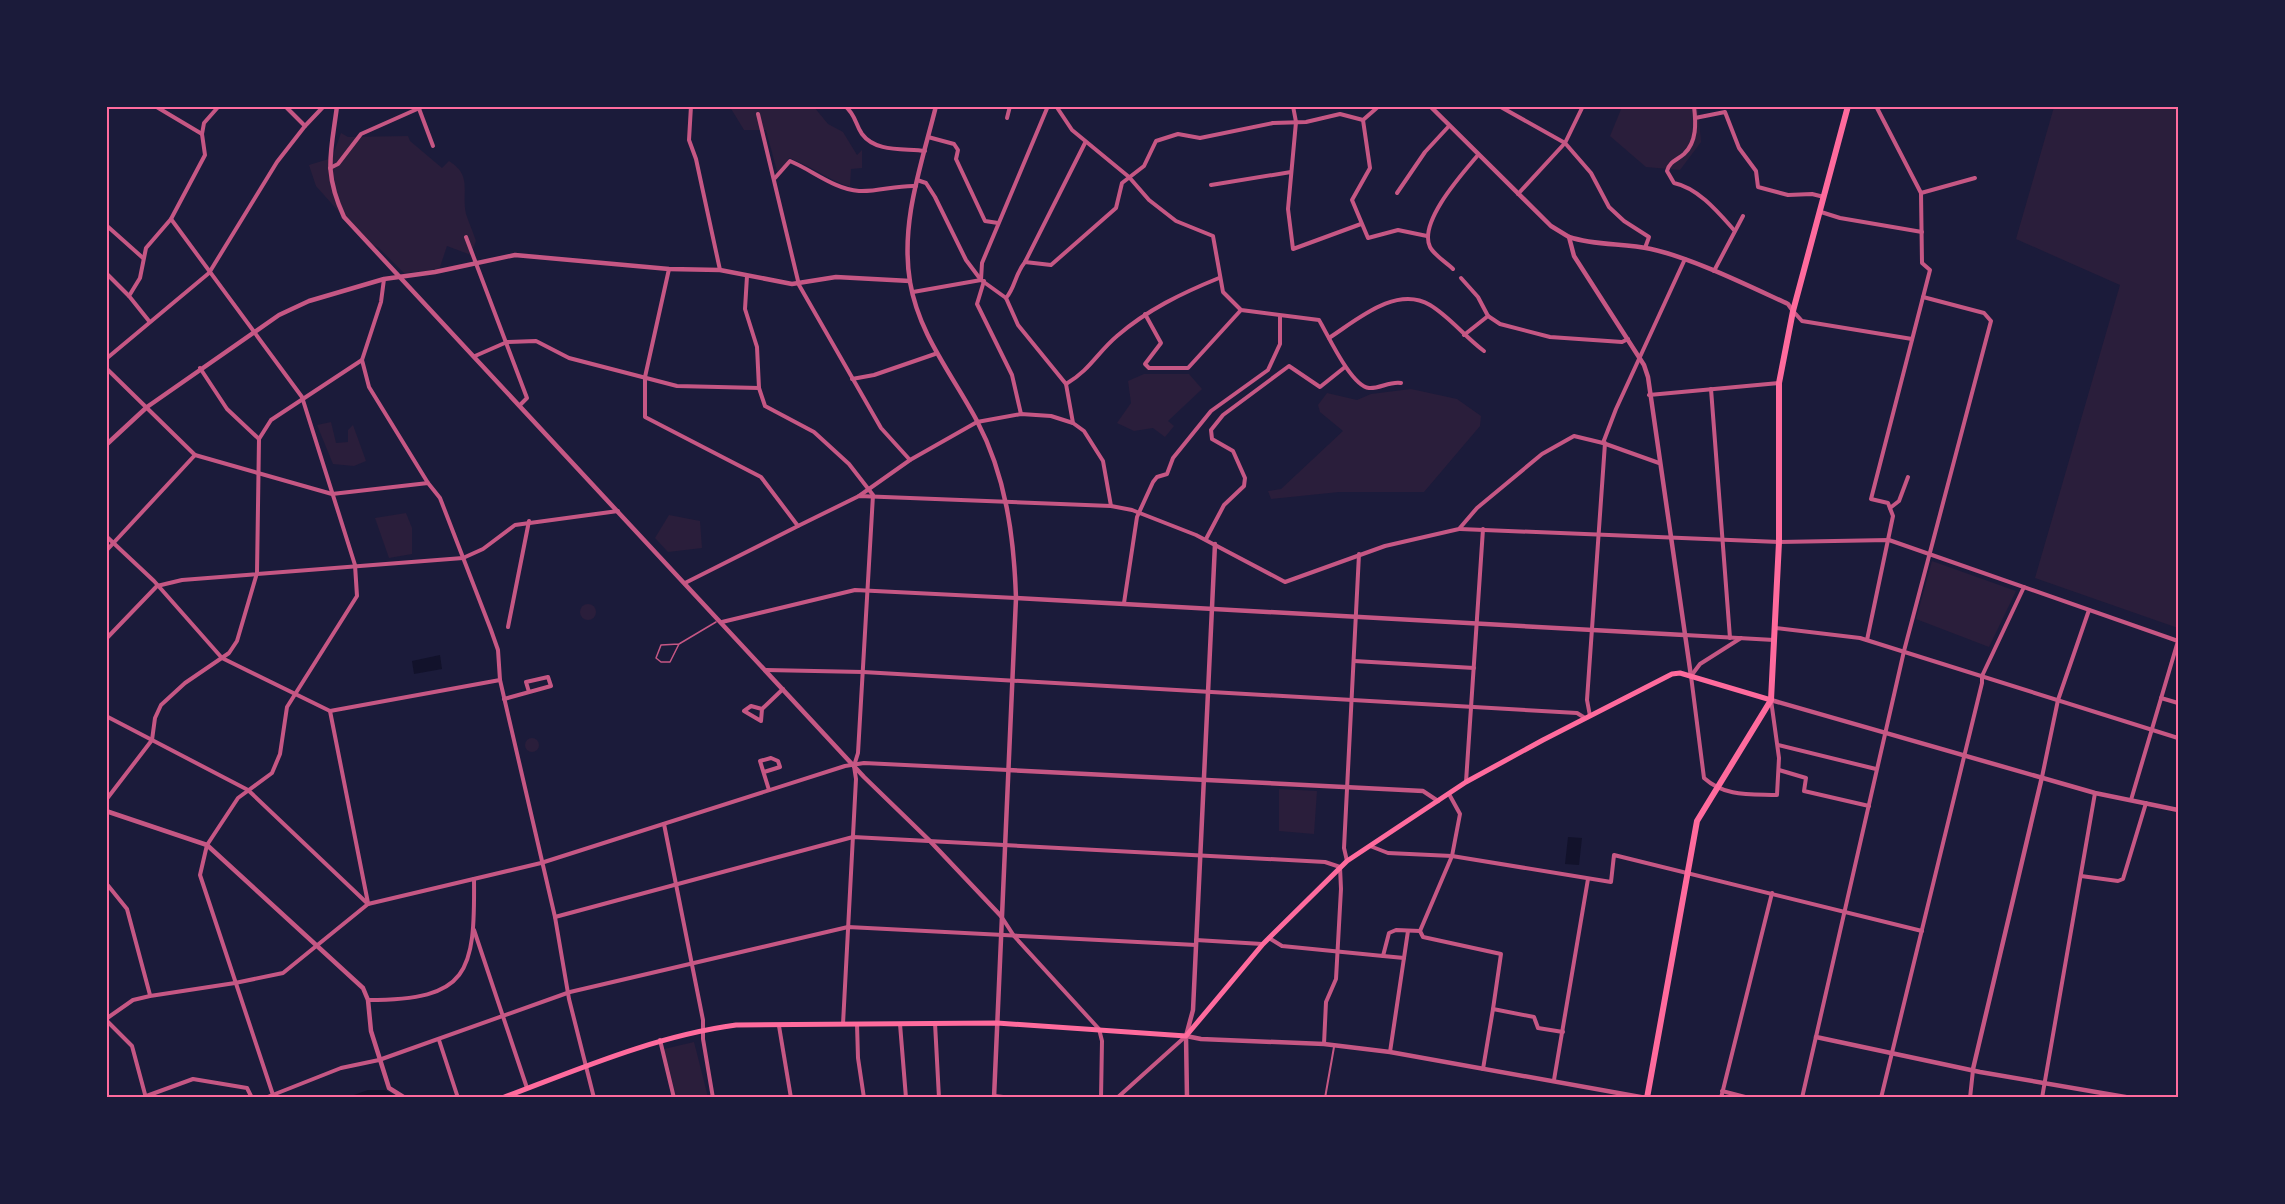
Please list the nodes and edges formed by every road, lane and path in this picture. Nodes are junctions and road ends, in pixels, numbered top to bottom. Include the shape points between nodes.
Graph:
1 (155, 106) edge
2 (219, 106) edge
3 (285, 106) edge
4 (324, 106) edge
5 (337, 106) edge
6 (424, 106) edge
7 (691, 106) edge
8 (845, 106) edge
9 (1010, 106) edge
10 (1048, 106) edge
11 (1056, 106) edge
12 (1293, 106) edge
13 (1379, 106) edge
14 (1430, 106) edge
15 (1499, 106) edge
16 (1583, 106) edge
17 (1694, 106) edge
18 (1848, 106) edge
19 (1876, 106) edge
20 (935, 107) edge
21 (419, 108) edge
22 (758, 114) dead end
23 (1007, 118) dead end
24 (1695, 118) junction
25 (1363, 120) junction
26 (1296, 122) junction
27 (305, 126) junction
28 (1449, 126) junction
29 (202, 134) junction
30 (928, 136) junction
31 (1085, 143) junction
32 (1565, 143) junction
33 (434, 146) dead end
34 (925, 151) junction
35 (1478, 155) junction
36 (329, 169) junction
37 (1291, 172) junction
38 (1129, 177) junction
39 (775, 178) junction
40 (1976, 178) dead end
41 (916, 183) junction
42 (1211, 185) dead end
43 (1397, 193) dead end
44 (1921, 193) junction
45 (1518, 194) junction
46 (1825, 198) junction
47 (1821, 212) junction
48 (1743, 216) dead end
49 (171, 219) junction
50 (998, 223) junction
51 (1361, 224) junction
52 (106, 225) edge
53 (1734, 230) junction
54 (1922, 232) junction
55 (1427, 236) junction
56 (466, 237) dead end
57 (1569, 237) junction
58 (1645, 248) junction
59 (143, 258) junction
60 (1685, 259) junction
61 (1025, 262) junction
62 (477, 263) junction
63 (669, 269) junction
64 (1454, 269) dead end
65 (720, 270) junction
66 (1713, 272) junction
67 (106, 273) edge
68 (209, 273) junction
69 (747, 276) junction
70 (399, 277) junction
71 (1219, 278) junction
72 (1461, 278) dead end
73 (384, 279) junction
74 (910, 280) junction
75 (983, 280) junction
76 (799, 285) junction
77 (913, 292) junction
78 (129, 296) junction
79 (1923, 297) junction
80 (1006, 298) junction
81 (1240, 310) junction
82 (1793, 311) junction
83 (1145, 314) junction
84 (1488, 316) junction
85 (1280, 317) junction
86 (149, 321) junction
87 (255, 331) junction
88 (1464, 335) junction
89 (1329, 338) junction
90 (1628, 339) junction
91 (1912, 339) junction
92 (507, 342) junction
93 (1484, 351) dead end
94 (935, 354) junction
95 (475, 356) junction
96 (1640, 358) junction
97 (106, 359) edge
98 (362, 360) junction
99 (1345, 367) junction
100 (106, 368) edge
101 (200, 368) junction
102 (645, 377) junction
103 (852, 379) junction
104 (1401, 383) dead end
105 (1779, 383) junction
106 (1066, 384) junction
107 (759, 388) junction
108 (1711, 389) junction
109 (1649, 395) junction
110 (302, 397) junction
111 (520, 405) junction
112 (147, 407) junction
113 (1021, 414) junction
114 (977, 422) junction
115 (1073, 423) junction
116 (259, 439) junction
117 (1604, 443) junction
118 (106, 446) edge
119 (195, 455) junction
120 (910, 460) junction
121 (1659, 463) junction
122 (256, 472) junction
123 (1908, 477) dead end
124 (428, 483) junction
125 (869, 489) junction
126 (332, 494) junction
127 (873, 495) junction
128 (858, 496) junction
129 (1007, 503) junction
130 (1111, 506) junction
131 (1890, 508) junction
132 (619, 511) junction
133 (1138, 513) junction
134 (529, 521) junction
135 (798, 526) junction
136 (1459, 529) junction
137 (1483, 529) junction
138 (1598, 534) junction
139 (106, 536) edge
140 (1671, 537) junction
141 (1206, 539) junction
142 (1724, 539) junction
143 (1889, 540) junction
144 (1779, 542) junction
145 (114, 543) junction
146 (1215, 544) junction
147 (106, 551) edge
148 (1359, 554) junction
149 (1929, 554) junction
150 (463, 558) junction
151 (355, 566) junction
152 (257, 573) junction
153 (685, 583) junction
154 (157, 586) junction
155 (2024, 587) junction
156 (867, 590) junction
157 (1016, 598) junction
158 (1124, 603) junction
159 (1211, 608) junction
160 (2088, 610) junction
161 (1357, 617) junction
162 (721, 621) junction
163 (1478, 623) junction
164 (508, 627) dead end
165 (1775, 628) junction
166 (1592, 630) junction
167 (1684, 635) junction
168 (1730, 638) junction
169 (1741, 638) junction
170 (106, 639) edge
171 (1774, 640) junction
172 (1867, 640) junction
173 (2178, 641) edge
174 (679, 644) junction
175 (1904, 651) junction
176 (222, 658) junction
177 (1354, 661) junction
178 (1474, 668) junction
179 (766, 670) junction
180 (862, 672) junction
181 (1691, 676) junction
182 (1982, 676) junction
183 (500, 680) junction
184 (1011, 681) junction
185 (783, 689) junction
186 (529, 692) junction
187 (1208, 693) junction
188 (295, 694) junction
189 (2161, 698) junction
190 (504, 699) junction
191 (1352, 700) junction
192 (1771, 700) junction
193 (2058, 700) junction
194 (2178, 704) edge
195 (1470, 706) junction
196 (762, 710) junction
197 (330, 711) junction
198 (106, 716) edge
199 (1588, 717) junction
200 (2151, 730) junction
201 (1885, 732) junction
202 (2178, 738) edge
203 (152, 740) junction
204 (1778, 745) junction
205 (1965, 754) junction
206 (854, 766) junction
207 (1876, 769) junction
208 (1008, 770) junction
209 (1779, 770) junction
210 (764, 772) junction
211 (2042, 777) junction
212 (1205, 780) junction
213 (1466, 782) junction
214 (1347, 787) junction
215 (248, 789) junction
216 (1717, 789) junction
217 (769, 790) junction
218 (2095, 793) junction
219 (1449, 794) junction
220 (106, 800) edge
221 (2131, 800) junction
222 (1438, 801) junction
223 (2146, 803) junction
224 (1869, 806) junction
225 (2178, 810) edge
226 (106, 811) edge
227 (664, 824) junction
228 (853, 837) junction
229 (928, 840) junction
230 (1005, 844) junction
231 (207, 845) junction
232 (1369, 846) junction
233 (1200, 855) junction
234 (1452, 856) junction
235 (1347, 861) junction
236 (541, 863) junction
237 (1340, 867) junction
238 (1687, 872) junction
239 (2081, 876) junction
240 (474, 879) junction
241 (1588, 879) junction
242 (106, 884) edge
243 (677, 884) junction
244 (1772, 893) junction
245 (368, 904) junction
246 (1846, 912) junction
247 (1001, 916) junction
248 (555, 917) junction
249 (848, 927) junction
250 (474, 930) junction
251 (1408, 931) junction
252 (1420, 931) junction
253 (1922, 931) junction
254 (1001, 934) junction
255 (1014, 936) junction
256 (1269, 938) junction
257 (1196, 942) junction
258 (1263, 944) junction
259 (316, 946) junction
260 (1338, 951) junction
261 (1383, 956) junction
262 (1404, 958) junction
263 (692, 963) junction
264 (235, 983) junction
265 (570, 992) junction
266 (150, 996) junction
267 (368, 1000) junction
268 (1493, 1009) junction
269 (504, 1016) junction
270 (106, 1019) edge
271 (935, 1022) junction
272 (857, 1023) junction
273 (900, 1023) junction
274 (997, 1023) junction
275 (843, 1024) junction
276 (780, 1026) junction
277 (703, 1029) junction
278 (1098, 1029) junction
279 (1563, 1032) junction
280 (1186, 1036) junction
281 (1816, 1036) junction
282 (440, 1040) junction
283 (660, 1040) junction
284 (1324, 1044) junction
285 (1335, 1045) junction
286 (1390, 1052) junction
287 (1892, 1053) junction
288 (379, 1060) junction
289 (586, 1066) junction
290 (1483, 1069) junction
291 (1973, 1069) junction
292 (1554, 1080) junction
293 (2045, 1082) junction
294 (527, 1088) junction
295 (1722, 1090) junction
296 (146, 1096) edge
297 (273, 1096) edge
298 (994, 1097) edge
299 (141, 1098) edge
300 (252, 1098) edge
301 (265, 1098) edge
302 (405, 1098) edge
303 (458, 1098) edge
304 (502, 1098) edge
305 (594, 1098) edge
306 (674, 1098) edge
307 (713, 1098) edge
308 (791, 1098) edge
309 (864, 1098) edge
310 (906, 1098) edge
311 (939, 1098) edge
312 (1012, 1098) edge
313 (1101, 1098) edge
314 (1117, 1098) edge
315 (1187, 1098) edge
316 (1325, 1098) edge
317 (1646, 1098) edge
318 (1721, 1098) edge
319 (1749, 1098) edge
320 (1802, 1098) edge
321 (1881, 1098) edge
322 (1970, 1098) edge
323 (2042, 1098) edge
324 (2131, 1098) edge

1 - 29 street
2 - 29 street via 204,123
3 - 27 street
4 - 27 street
5 - 36 street
6 - 21 street
7 - 65 street via 688,140 696,159
8 - 34 street via 870,141 891,149
9 - 23 street
10 - 50 street
11 - 31 street
12 - 26 street
13 - 25 street
14 - 28 street
15 - 32 street
16 - 32 street
17 - 24 street
18 - 46 highway
19 - 44 street
20 - 30 street
21 - 33 street
21 - 36 street via 362,134 338,164
22 - 39 street
24 - 46 street via 1725,112 1739,148 1756,171 1758,188
24 - 53 street via 1693,142 1667,171 1674,183 1685,185
25 - 26 street via 1340,114
25 - 51 street via 1370,168 1352,200
26 - 37 street
26 - 38 street via 1200,138 1178,134 1156,141 1144,166
27 - 68 street via 277,162
28 - 35 street
28 - 43 street via 1432,143
29 - 49 street via 205,155
30 - 34 street
30 - 50 street via 954,144 958,150 956,159 985,221
31 - 38 street
31 - 61 street
32 - 45 street
32 - 58 street via 1591,173 1609,207 1649,237
34 - 41 street
35 - 45 street
35 - 55 street via 1432,216
36 - 70 street via 331,189 344,217
37 - 42 street
37 - 51 street via 1288,209 1293,249
38 - 61 street via 1122,183 1116,208 1051,265
38 - 71 street via 1149,200 1176,221 1213,236
39 - 41 street via 790,161 857,191
39 - 76 street
40 - 44 street
41 - 74 street via 908,234
41 - 75 street via 926,183 966,260
44 - 54 street
45 - 57 street via 1551,226
46 - 47 highway
47 - 54 street
47 - 82 highway
48 - 53 street
49 - 59 street via 146,248
49 - 68 street
50 - 75 street via 982,263
51 - 55 street via 1368,238 1398,230
52 - 59 street
53 - 66 street
54 - 79 street via 1922,262 1930,270
55 - 64 street via 1430,248
56 - 62 street
57 - 58 street via 1586,243
57 - 90 street via 1574,256
58 - 60 street
59 - 78 street via 140,278
60 - 66 street
60 - 96 street
61 - 80 street
62 - 63 street via 532,256
62 - 70 street
62 - 92 street
63 - 65 street
63 - 102 street
65 - 69 street
66 - 82 street via 1788,304
67 - 78 street
68 - 86 street
68 - 87 street
69 - 76 street
69 - 107 street via 745,309 757,347
70 - 73 street
70 - 95 street
71 - 81 street via 1222,292
71 - 83 street
72 - 84 street
73 - 87 street via 309,301
73 - 98 street via 381,302
74 - 76 street via 836,276
74 - 77 street
75 - 77 street
75 - 80 street
75 - 113 street via 977,304 1012,375
76 - 103 street
77 - 94 street
78 - 86 street
79 - 91 street
79 - 149 street via 1984,313 1991,321
80 - 106 street via 1018,325
81 - 83 street via 1188,368 1149,368 1145,364 1161,343
81 - 85 street
82 - 91 street via 1802,321
82 - 105 highway
83 - 106 street via 1116,337 1085,373
84 - 88 street
84 - 90 street via 1500,324 1550,337 1622,342
85 - 89 street via 1319,320
85 - 133 street via 1280,344 1268,370 1211,411 1173,458 1167,474 1153,482
86 - 97 street
87 - 101 street
87 - 110 street
88 - 89 street via 1431,306 1417,299 1401,298 1376,307
88 - 93 street
89 - 99 street
90 - 96 street
91 - 131 street via 1871,499 1888,503
92 - 95 street
92 - 102 street via 536,341 569,358
92 - 111 street via 527,398
94 - 103 street
94 - 114 street
95 - 111 street
96 - 109 street via 1648,377
96 - 117 street
98 - 110 street
98 - 124 street via 369,387
99 - 104 street via 1369,388
99 - 141 street via 1320,387 1289,366 1223,415 1211,430 1212,439 1233,451 1245,478 1244,486 1224,505
100 - 112 street
101 - 112 street
101 - 116 street via 227,409
102 - 107 street via 677,386
102 - 135 street via 645,417 761,477
103 - 120 street via 881,428
105 - 108 street
105 - 144 highway
106 - 115 street
107 - 125 street via 765,406 814,432
108 - 109 street
108 - 142 street
109 - 121 street
110 - 116 street via 271,420
110 - 126 street
111 - 132 street
112 - 118 street
112 - 119 street
113 - 114 street
113 - 115 street
114 - 120 street
114 - 129 street
115 - 130 street via 1084,431 1103,461
116 - 122 street
117 - 121 street
117 - 136 street via 1574,436 1542,454
117 - 138 street
119 - 122 street
119 - 145 street
120 - 125 street
121 - 140 street
122 - 126 street
122 - 152 street
123 - 131 street via 1899,501
124 - 126 street
124 - 150 street via 440,498
125 - 127 street
125 - 128 street
126 - 151 street
127 - 128 street
127 - 129 street
127 - 156 street
128 - 135 street
129 - 130 street
129 - 157 street via 1014,543
130 - 133 street
131 - 143 street via 1893,516
132 - 134 street
132 - 153 street
133 - 141 street
133 - 158 street
134 - 150 street via 515,525 483,549
134 - 164 street
135 - 153 street
136 - 137 street
136 - 148 street
137 - 138 street
137 - 163 street
138 - 140 street
138 - 166 street
139 - 145 street
140 - 142 street
140 - 167 street
141 - 146 street
142 - 144 street
142 - 168 street
143 - 144 street
143 - 149 street
143 - 172 street
144 - 165 highway
145 - 147 street
145 - 154 street
146 - 148 street via 1285,582
146 - 159 street
148 - 161 street
149 - 155 street
149 - 175 street
150 - 151 street
150 - 183 street via 498,650
151 - 152 street
151 - 188 street via 357,596
152 - 154 street
152 - 176 street via 237,641
153 - 162 street
154 - 170 street
154 - 176 street
155 - 160 street
155 - 182 street
156 - 157 street
156 - 162 street
156 - 180 street
157 - 158 street
157 - 184 street
158 - 159 street
159 - 161 street
159 - 187 street
160 - 173 street
160 - 193 street
161 - 163 street
161 - 177 street
162 - 174 lane
162 - 179 street
163 - 166 street
163 - 178 street
165 - 171 highway
165 - 172 street
166 - 167 street
166 - 199 street
167 - 168 street
167 - 181 street
168 - 169 street
169 - 171 street
169 - 181 street via 1700,664
171 - 192 highway
172 - 175 street
173 - 189 street
174 - 174 lane via 670,662 656,658 661,645
175 - 182 street
175 - 201 street
176 - 188 street
176 - 203 street via 161,705
177 - 178 street
177 - 191 street
178 - 195 street
179 - 180 street
179 - 185 street
180 - 184 street
180 - 206 street
181 - 192 main road
181 - 199 main road via 1672,674
181 - 216 street via 1704,778
182 - 193 street
182 - 205 street
183 - 190 street
183 - 197 street
184 - 187 street
184 - 208 street
185 - 196 street
185 - 206 street
186 - 186 street via 551,686 548,676 526,682
186 - 190 street
187 - 191 street
187 - 212 street
188 - 197 street
188 - 215 street via 287,707 280,754 272,773
189 - 194 street
189 - 200 street
190 - 236 street
191 - 195 street
191 - 214 street
192 - 201 street
192 - 204 street
192 - 216 highway
193 - 200 street
193 - 211 street
195 - 199 street
195 - 213 street
196 - 196 street via 761,721 744,711 751,706
197 - 245 street
198 - 203 street
199 - 213 main road
200 - 202 street
200 - 221 street
201 - 205 street
201 - 207 street
203 - 215 street
203 - 220 street
204 - 207 street
204 - 209 street
205 - 211 street
205 - 253 street
206 - 208 street via 864,763
206 - 217 street
206 - 228 street
206 - 229 street
207 - 224 street
208 - 212 street
208 - 230 street
209 - 216 street via 1777,795
209 - 224 street via 1806,778 1804,791
210 - 210 street via 760,761 778,761 780,767
210 - 217 street
211 - 218 street
211 - 291 street
212 - 214 street
212 - 233 street
213 - 219 main road
214 - 222 street via 1423,791
214 - 235 street
215 - 231 street
215 - 245 street
216 - 238 highway via 1697,821
217 - 227 street
218 - 221 street
218 - 239 street
219 - 222 main road
219 - 234 street via 1460,814
221 - 223 street
222 - 232 main road
223 - 225 street
223 - 239 street via 2123,879
224 - 246 street
226 - 231 street
227 - 236 street
227 - 243 street
228 - 229 street
228 - 243 street
228 - 249 street
229 - 230 street
229 - 247 street
230 - 233 street
230 - 247 street
231 - 259 street
231 - 264 street via 200,875
232 - 234 street via 1388,853
232 - 235 main road
233 - 237 street via 1325,862
233 - 257 street
234 - 241 street
234 - 252 street
235 - 237 main road
236 - 240 street
236 - 248 street
237 - 256 main road
237 - 260 street
238 - 241 street via 1614,855 1611,882
238 - 244 street
238 - 317 highway
239 - 293 street
240 - 245 street
240 - 250 street
241 - 279 street
242 - 266 street via 127,909
243 - 248 street
243 - 263 street
244 - 246 street
244 - 295 street
245 - 259 street
246 - 253 street
246 - 281 street
247 - 254 street
247 - 255 street
248 - 265 street
249 - 254 street
249 - 263 street
249 - 275 street
250 - 267 street via 467,961 458,978 441,991 410,999
250 - 269 street
251 - 252 street
251 - 261 street via 1389,933
251 - 262 street
252 - 268 street via 1424,937 1501,954
253 - 287 street
254 - 255 street
254 - 274 street
255 - 257 street
255 - 278 street
256 - 258 main road
256 - 260 street via 1282,946
257 - 258 street
257 - 280 street via 1193,1010
258 - 280 main road
259 - 264 street via 283,973
259 - 267 street via 363,988
260 - 261 street
260 - 284 street via 1336,979 1326,1002
261 - 262 street
262 - 286 street
263 - 265 street
263 - 277 street
264 - 266 street
264 - 297 street
265 - 269 street
265 - 289 street
266 - 270 street via 133,1000
267 - 288 street
268 - 279 street via 1534,1017 1538,1028
268 - 290 street
269 - 282 street
269 - 294 street
270 - 296 street via 132,1046
271 - 273 main road
271 - 274 main road
271 - 311 street
272 - 273 main road
272 - 275 main road
272 - 309 street
273 - 310 street
274 - 278 main road
274 - 298 street
275 - 276 main road
276 - 277 main road via 736,1024
276 - 308 street
277 - 283 main road
277 - 307 street
278 - 280 main road
278 - 313 street via 1102,1041
279 - 292 street
280 - 284 street
280 - 314 street
280 - 315 street
281 - 287 street
281 - 320 street
282 - 288 street
282 - 303 street
283 - 289 main road
283 - 306 street
284 - 285 street
285 - 286 street
285 - 316 street
286 - 290 street
287 - 291 street
287 - 321 street
288 - 297 street via 341,1068
288 - 302 street via 389,1088
289 - 294 main road
289 - 305 street
290 - 292 street
291 - 293 street
291 - 322 street
292 - 317 street
293 - 323 street
293 - 324 street
294 - 304 main road
295 - 318 street
295 - 319 street
296 - 299 street
296 - 300 street via 193,1079 247,1088
297 - 301 street
298 - 312 street

